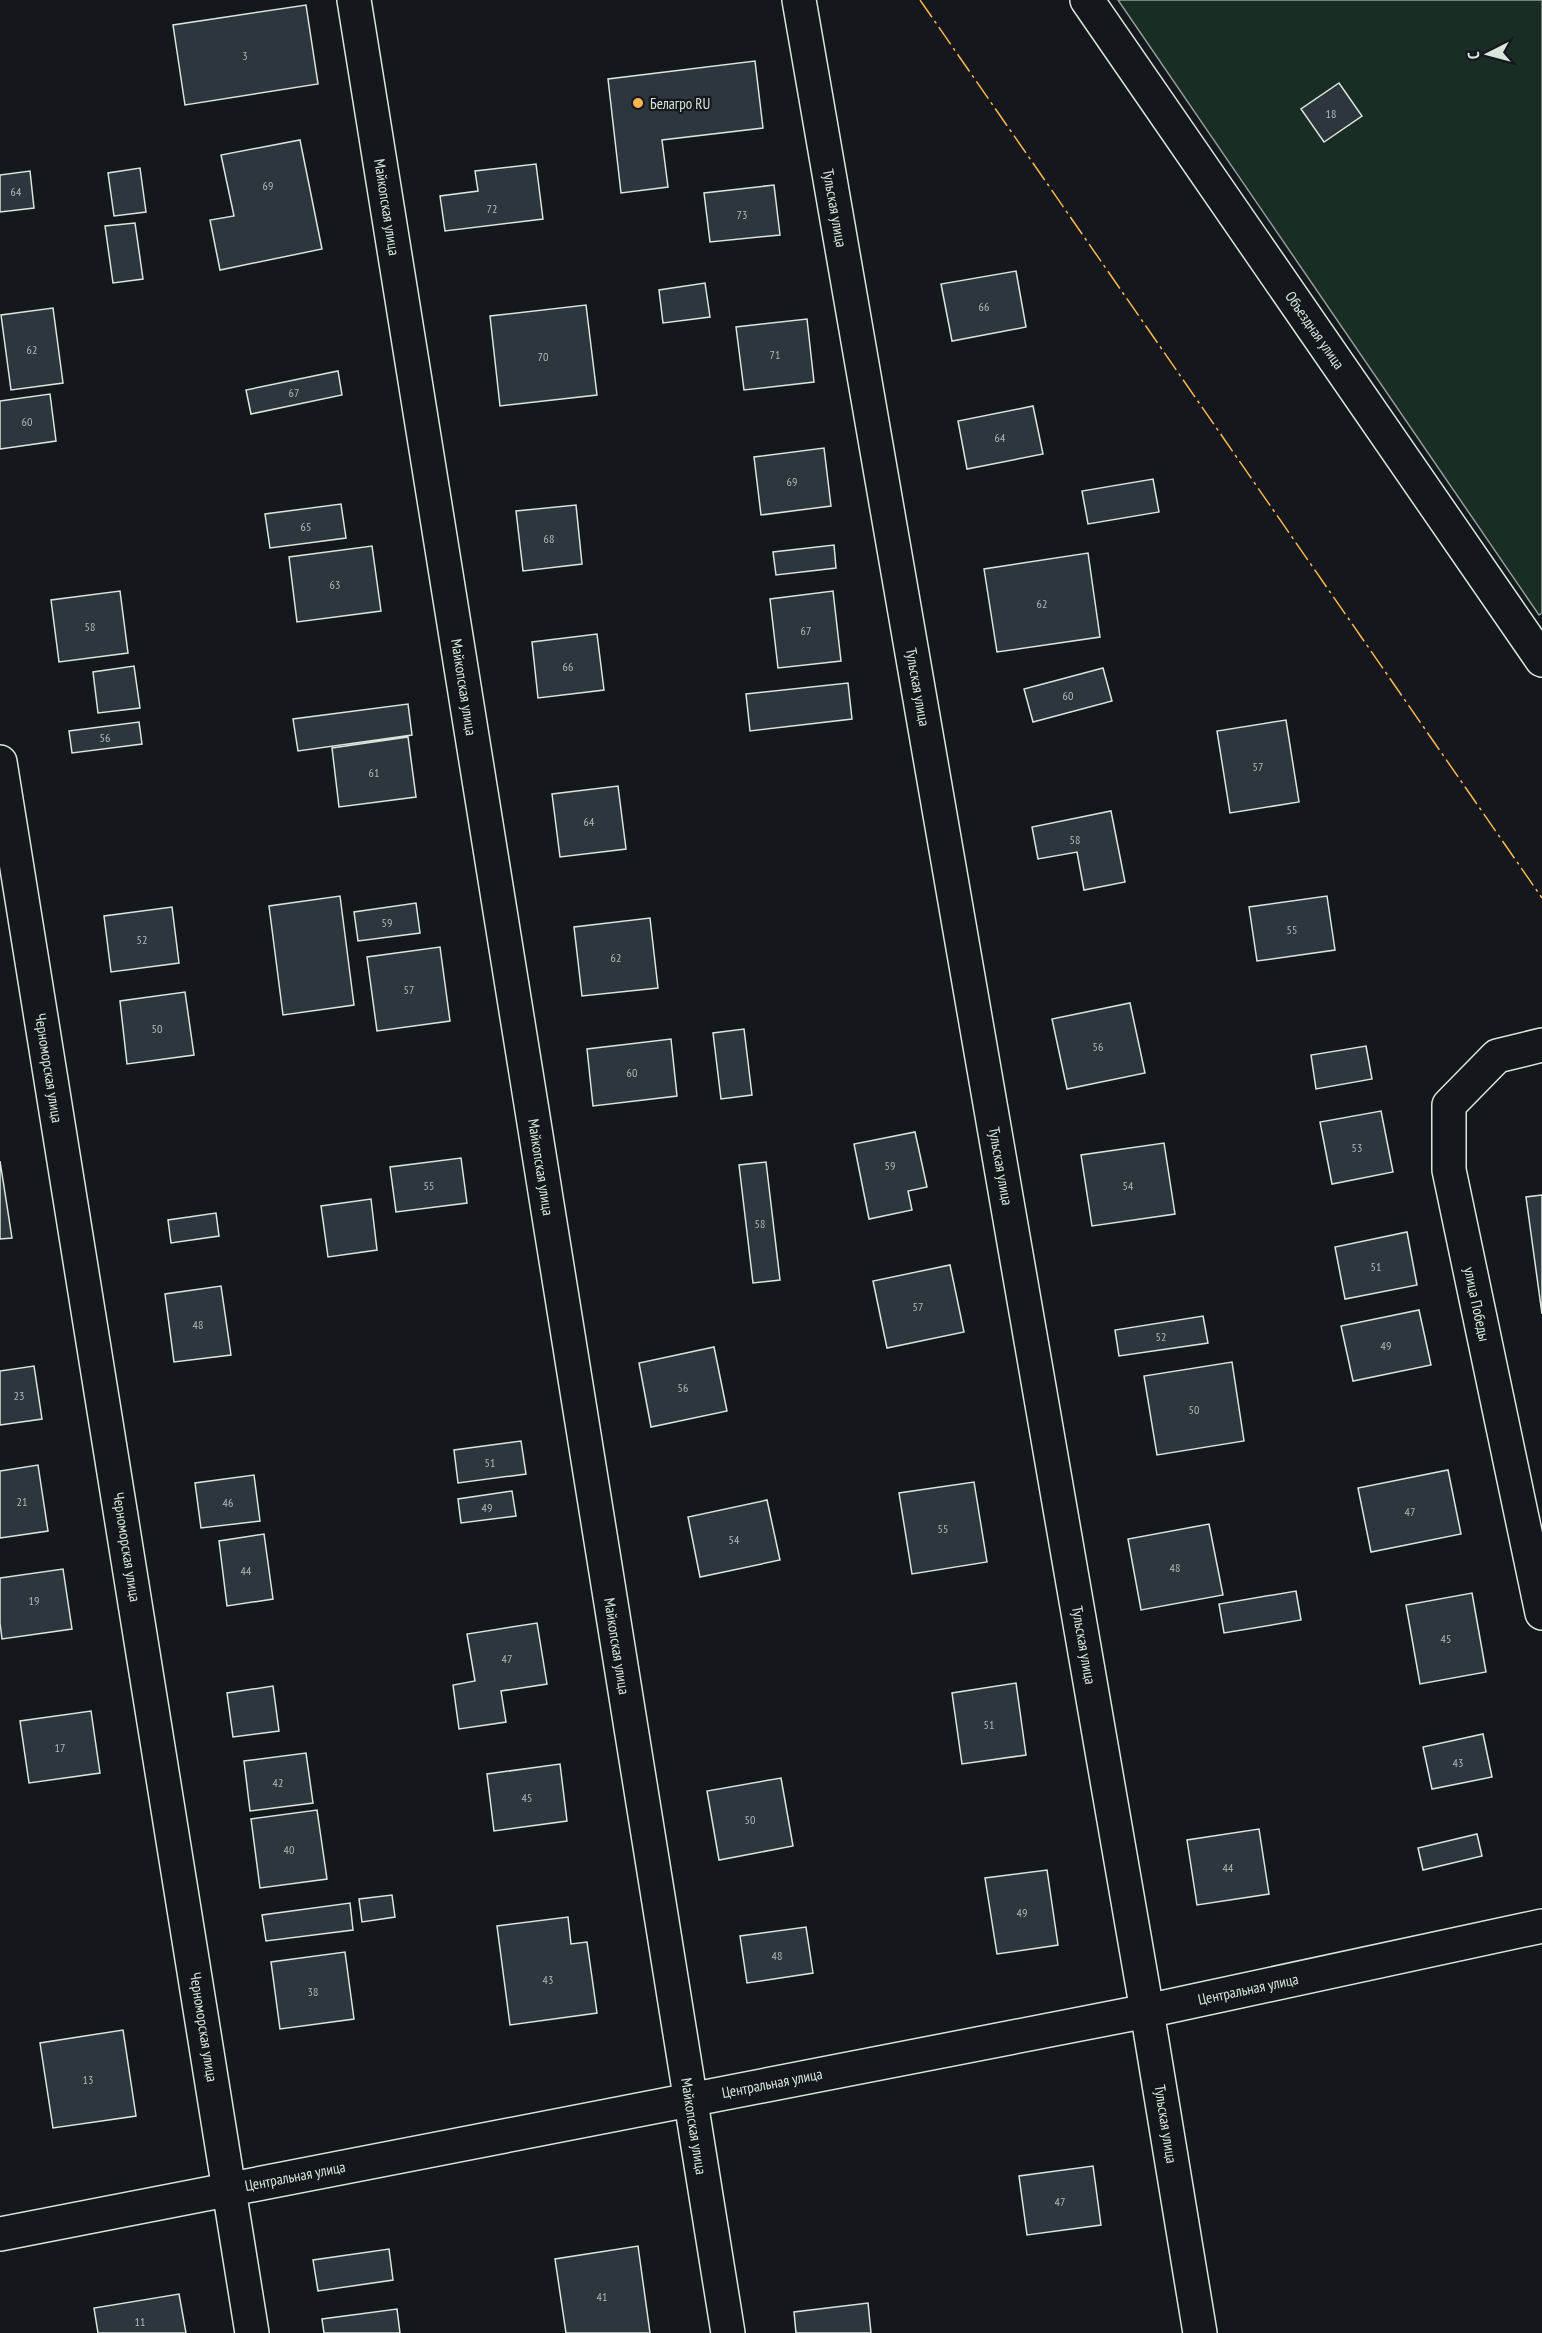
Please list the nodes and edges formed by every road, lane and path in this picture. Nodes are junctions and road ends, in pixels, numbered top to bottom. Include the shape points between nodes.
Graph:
1 (354, 0) edge
2 (799, 0) edge
3 (1087, 0) edge
4 (1541, 656) edge
5 (0, 762) edge
6 (1542, 1045) edge
7 (1542, 1613) edge
8 (1542, 1926) edge
9 (1147, 2011) junction
10 (690, 2099) junction
11 (230, 2189) junction
12 (0, 2234) edge
13 (252, 2333) edge
14 (728, 2333) edge
15 (1200, 2333) edge

1 - 10 street, Майкопская улица
2 - 9 street, Тульская улица
3 - 4 street, Объездная улица
5 - 11 street, Черноморская улица
6 - 7 street, улица Победы via 1497,1056 1449,1105 1449,1170
8 - 9 street, Центральная улица
9 - 10 street, Центральная улица
9 - 15 street, Тульская улица
10 - 11 street, Центральная улица
10 - 14 street, Майкопская улица
11 - 12 street, Центральная улица
11 - 13 street, Черноморская улица

